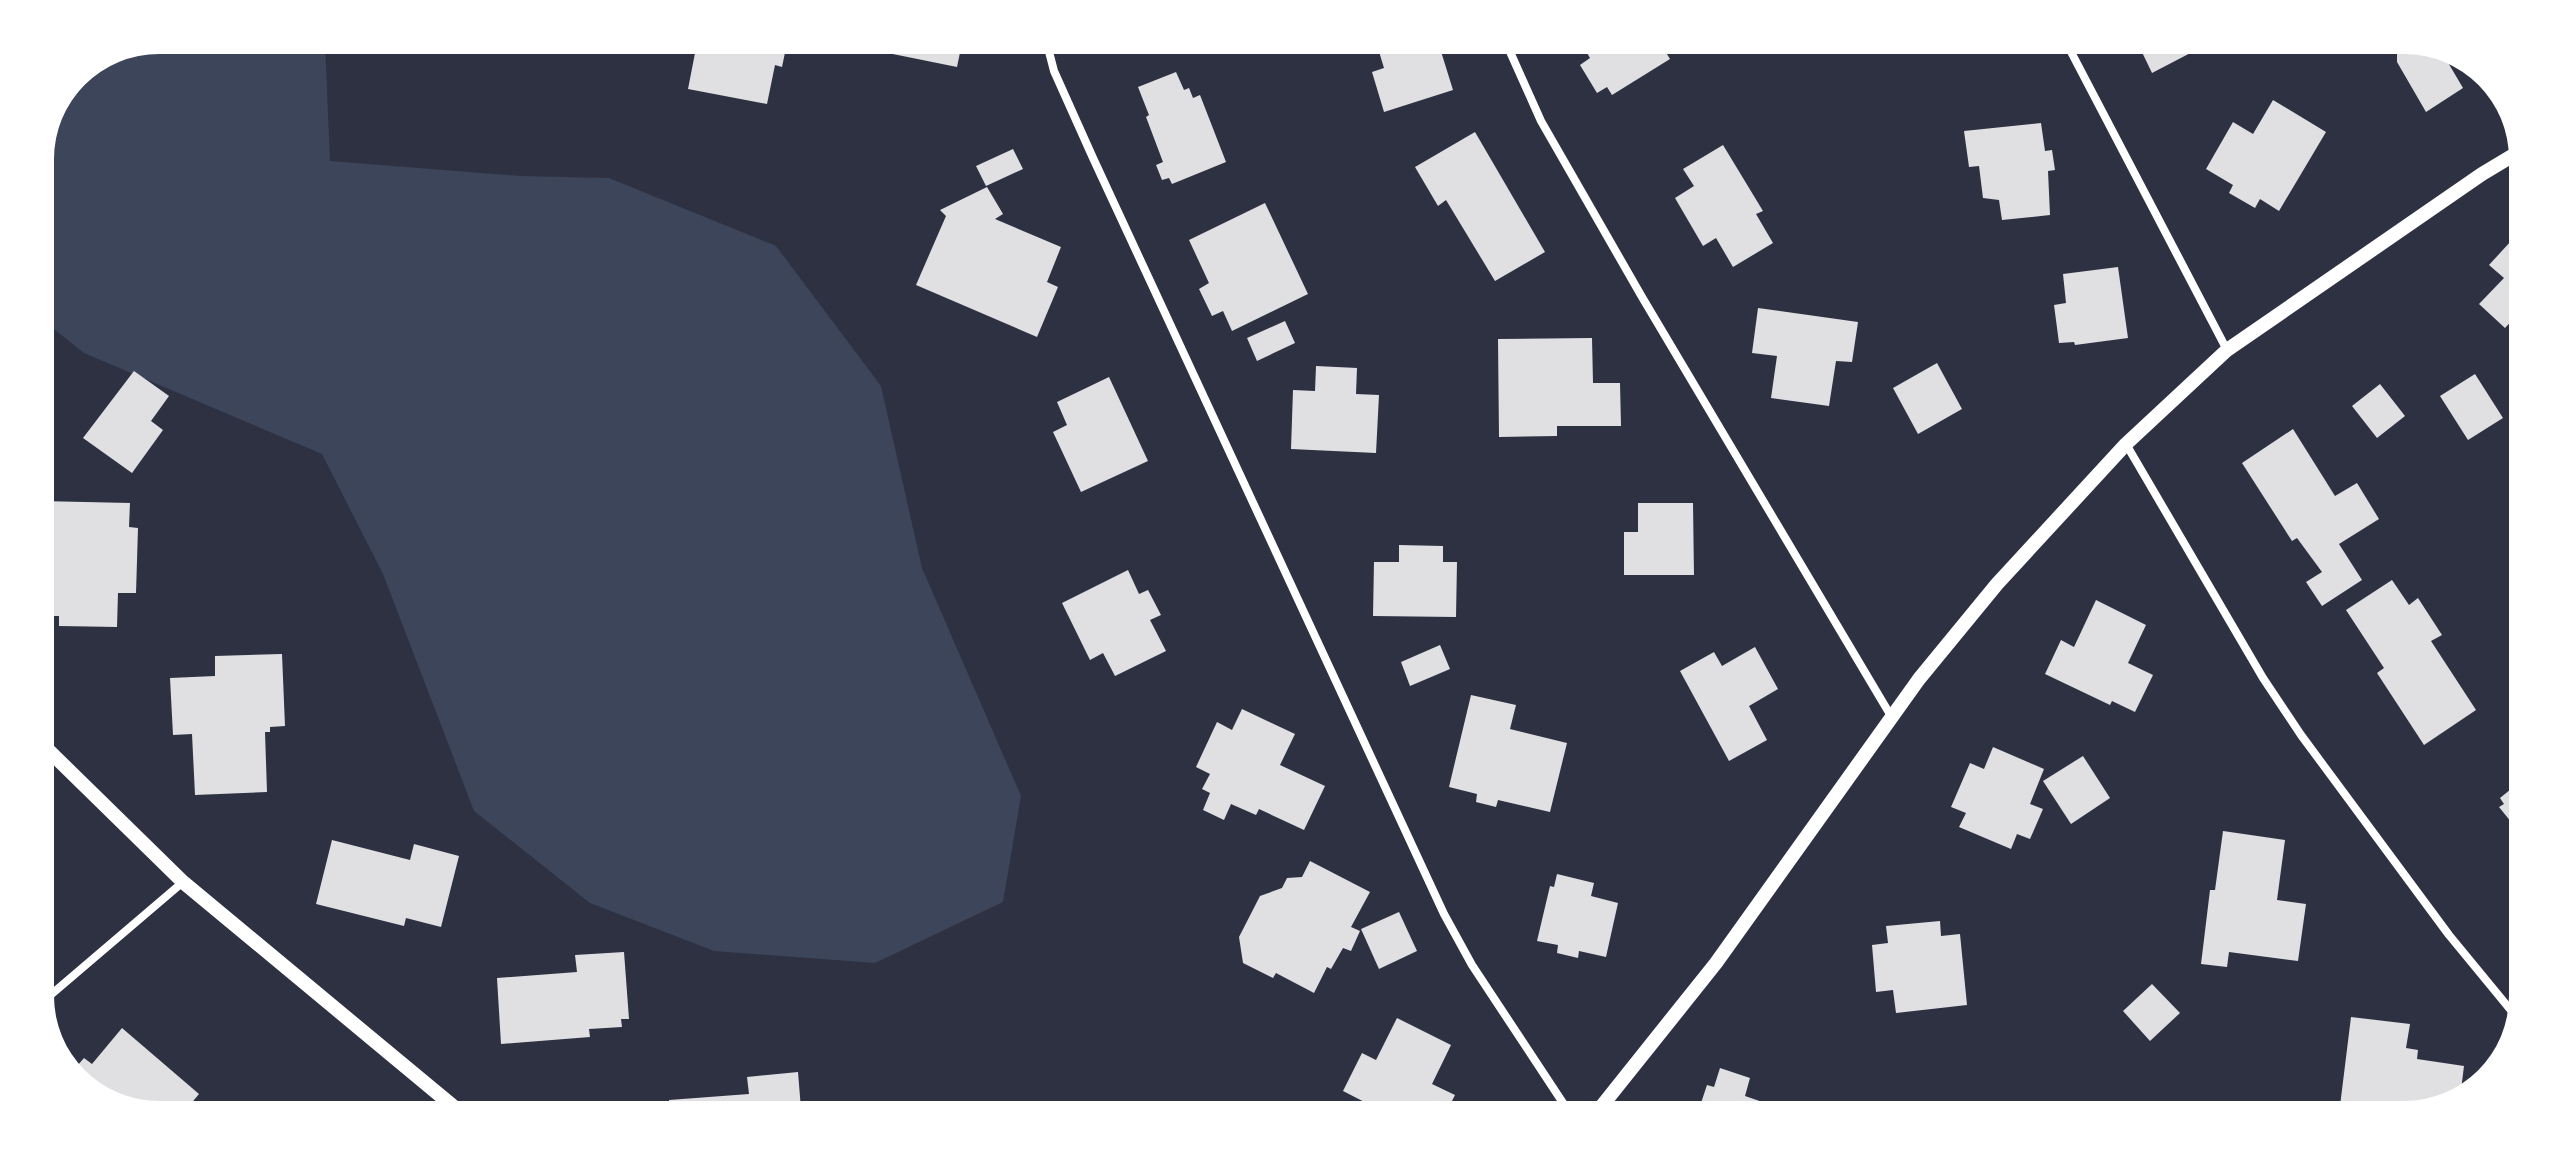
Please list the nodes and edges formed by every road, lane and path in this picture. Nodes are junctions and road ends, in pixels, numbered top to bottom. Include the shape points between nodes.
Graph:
1 (1050, 54) edge
2 (1511, 54) edge
3 (2072, 54) edge
4 (2509, 158) edge
5 (2227, 350) junction
6 (2126, 444) junction
7 (1891, 716) junction
8 (54, 756) edge
9 (183, 882) junction
10 (54, 992) edge
11 (2508, 1007) edge
12 (447, 1101) edge
13 (1562, 1101) edge
14 (1606, 1101) edge

1 - 13 street via 1444,914
2 - 7 street via 1571,175
3 - 5 street
4 - 5 street
5 - 6 street
6 - 7 street via 1997,584
6 - 11 street via 2301,735
7 - 14 street via 1716,963
8 - 9 street
9 - 10 street
9 - 12 street

